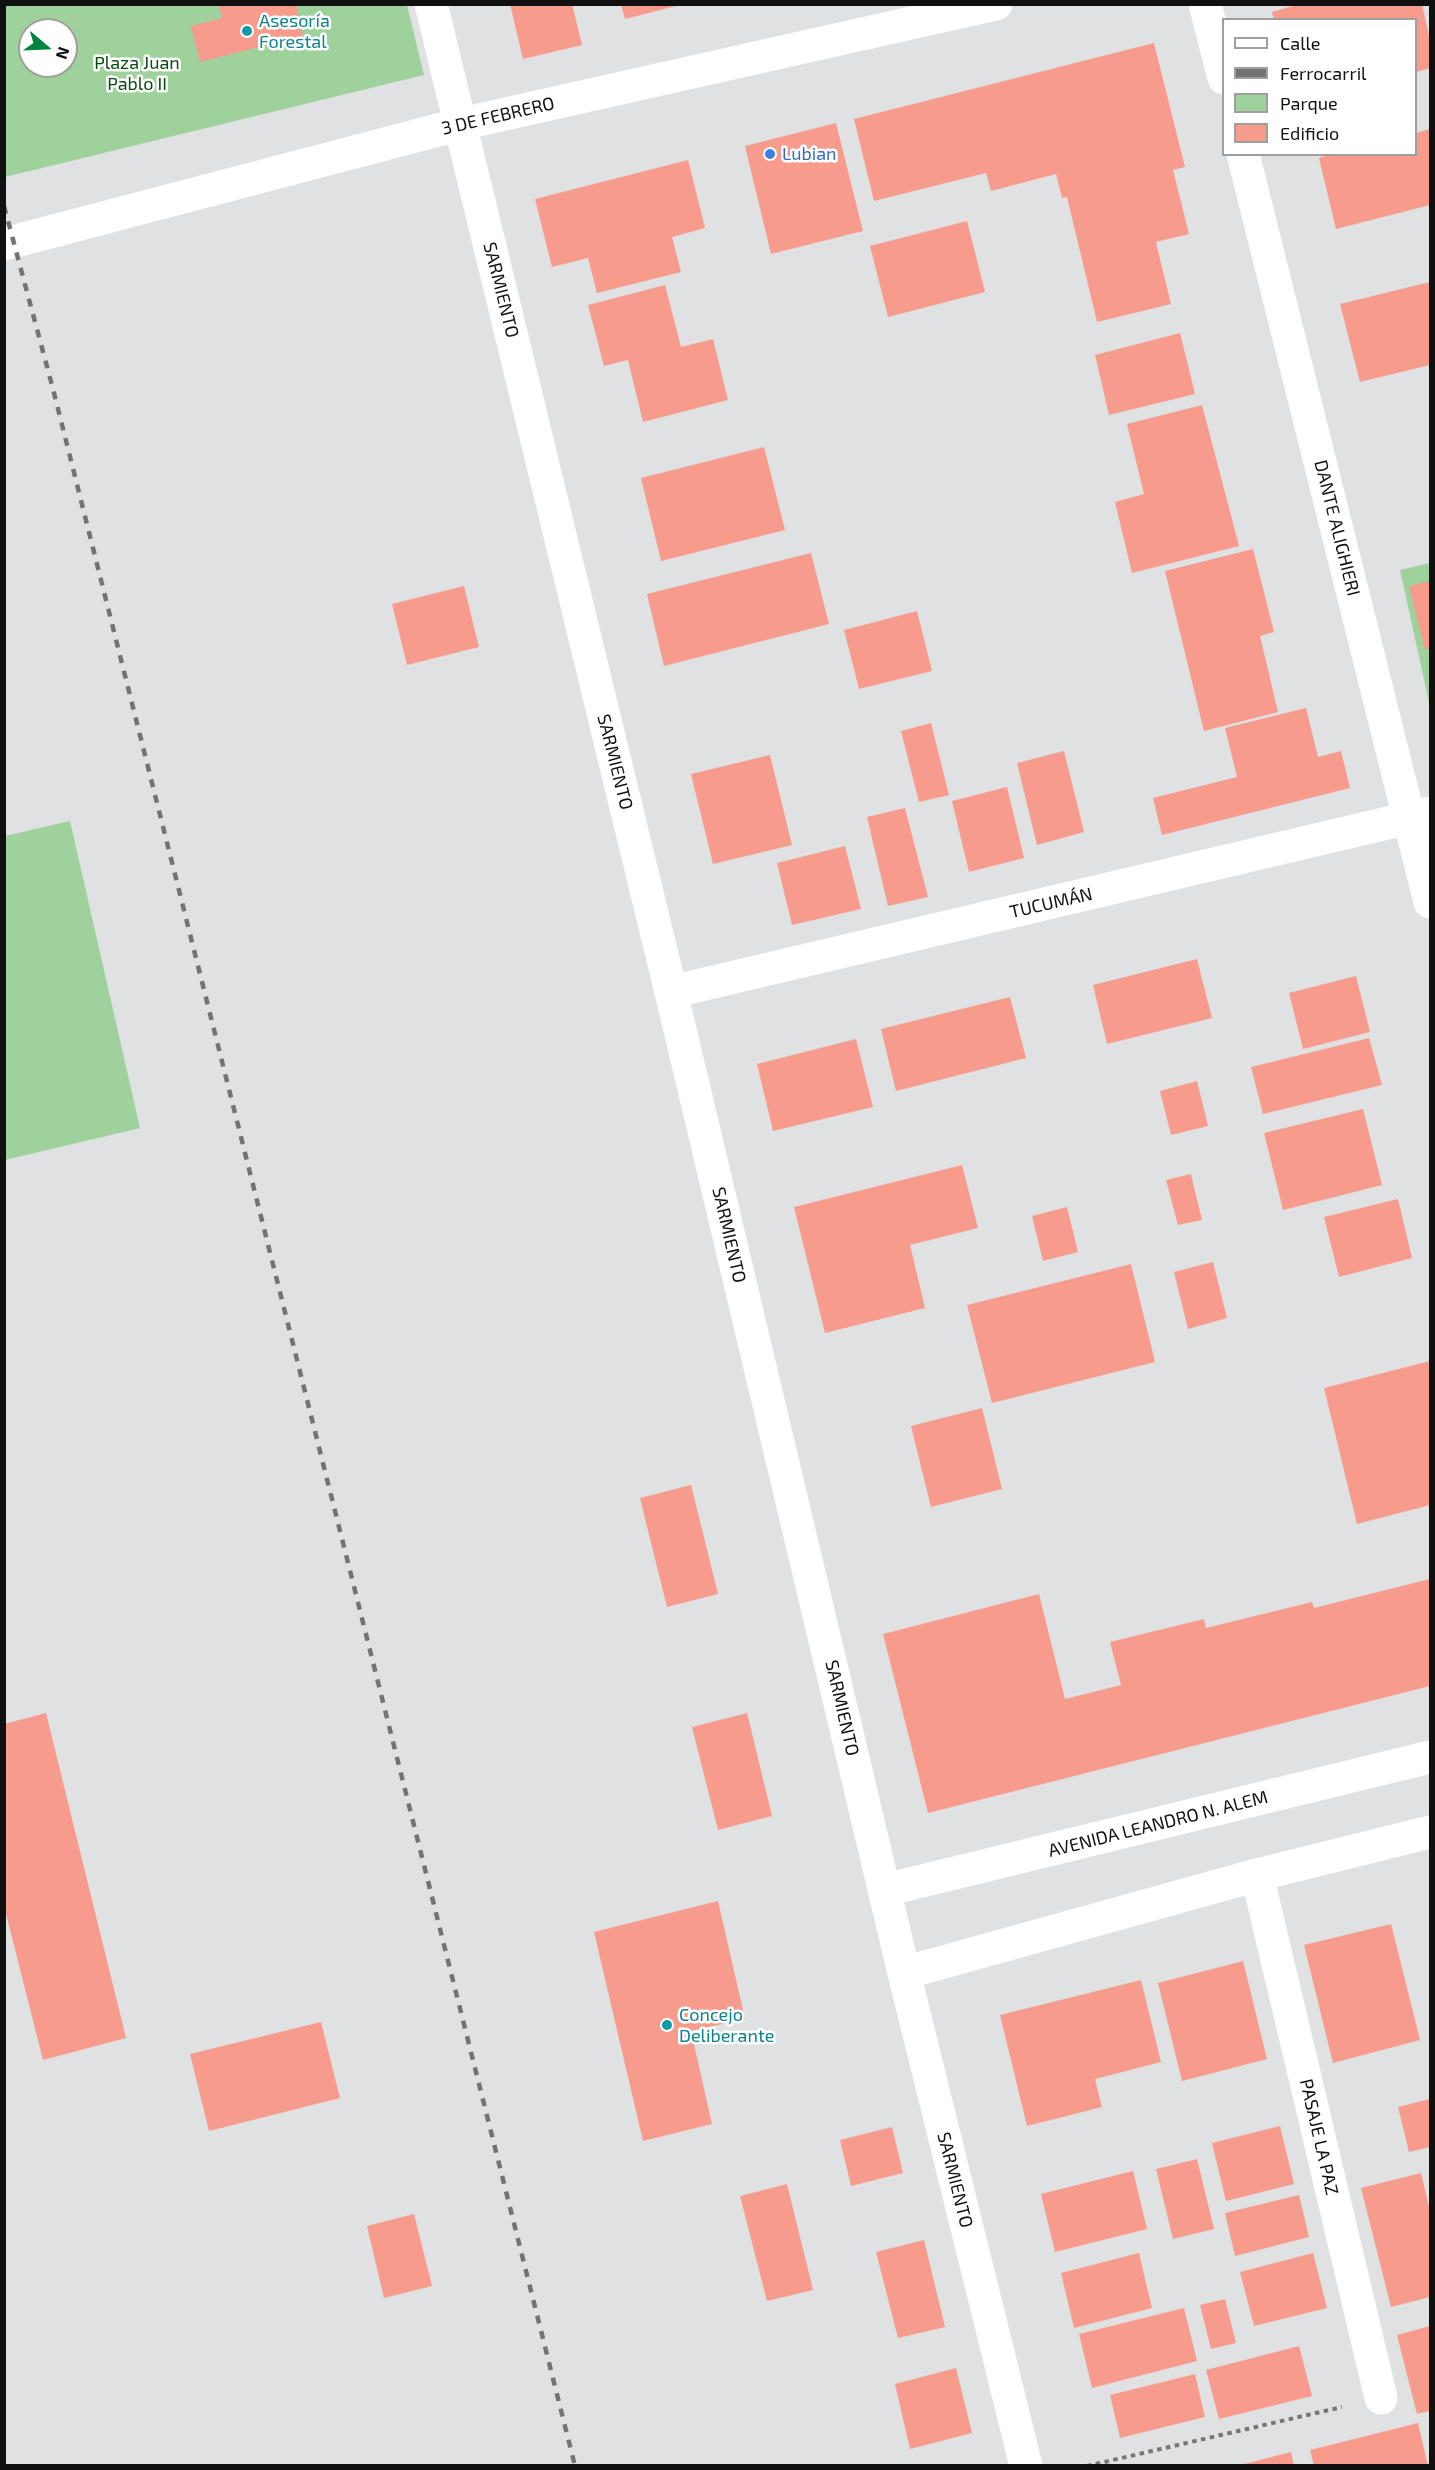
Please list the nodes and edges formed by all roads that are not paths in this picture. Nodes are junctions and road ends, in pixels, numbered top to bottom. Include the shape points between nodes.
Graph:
1 (431, 4) edge
2 (996, 4) edge
3 (1205, 4) edge
4 (1222, 70) edge
5 (460, 124) junction
6 (1244, 156) edge
7 (4, 244) edge
8 (1420, 816) edge
9 (1431, 902) edge
10 (671, 992) junction
11 (1431, 1757) edge
12 (1431, 1832) edge
13 (1257, 1875) junction
14 (885, 1890) junction
15 (904, 1973) junction
16 (1381, 2398) road end
17 (1026, 2466) edge

1 - 5 street, SARMIENTO
2 - 5 street, 3 DE FEBRERO
3 - 4 street
5 - 7 street, 3 DE FEBRERO
5 - 10 street, SARMIENTO
6 - 8 street, DANTE ALIGHIERI
8 - 9 street, DANTE ALIGHIERI
8 - 10 street, TUCUMÁN
10 - 14 street, SARMIENTO
11 - 14 street, AVENIDA LEANDRO N. ALEM
12 - 13 street
13 - 15 street
13 - 16 street, PASAJE LA PAZ
14 - 15 street, SARMIENTO
15 - 17 street, SARMIENTO

